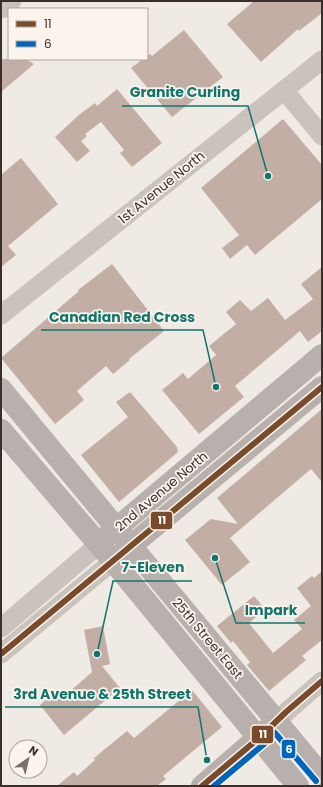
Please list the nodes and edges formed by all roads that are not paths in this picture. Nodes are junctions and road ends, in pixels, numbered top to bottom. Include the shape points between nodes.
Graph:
1 (12, 1) edge
2 (1, 9) edge
3 (322, 60) edge
4 (284, 90) junction
5 (322, 136) edge
6 (1, 315) edge
7 (322, 355) edge
8 (322, 387) edge
9 (1, 389) edge
10 (1, 430) edge
11 (116, 528) junction
12 (98, 545) junction
13 (131, 546) junction
14 (113, 561) junction
15 (1, 628) edge
16 (1, 654) edge
17 (322, 681) edge
18 (276, 720) junction
19 (259, 738) junction
20 (322, 776) edge
21 (202, 786) edge
22 (298, 786) edge

1 - 2 street via 7,8
3 - 4 street, 1st Avenue North
4 - 5 street
4 - 6 street, 1st Avenue North
7 - 11 main road, 2nd Avenue North
8 - 13 main road, 2nd Avenue North
9 - 11 main road, 25th Street East
10 - 12 main road, 25th Street East
11 - 12 main road, 2nd Avenue North
11 - 13 main road, 25th Street East
12 - 14 main road, 25th Street East
12 - 15 street, 2nd Avenue North
13 - 14 main road, 2nd Avenue North
13 - 18 main road, 25th Street East
14 - 16 street, 2nd Avenue North
14 - 19 main road, 25th Street East
17 - 18 street
18 - 19 main road
18 - 20 main road, 25th Street East
19 - 21 main road
19 - 22 main road, 25th Street East

